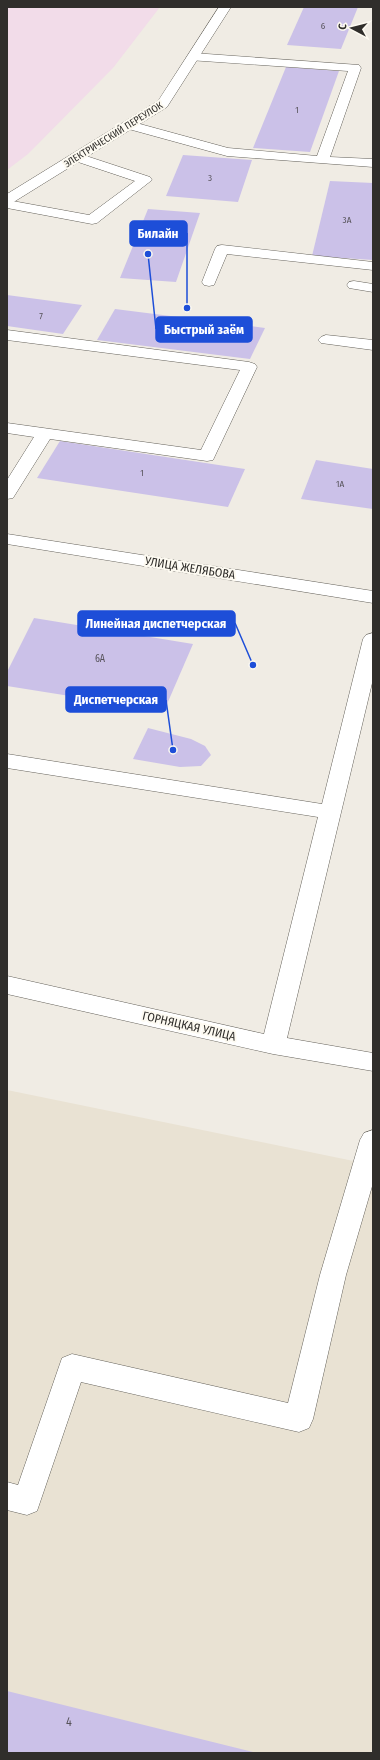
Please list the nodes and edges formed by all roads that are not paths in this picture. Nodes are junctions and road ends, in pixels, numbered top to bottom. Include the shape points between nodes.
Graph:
1 (225, 7) edge
2 (193, 57) junction
3 (129, 125) junction
4 (77, 157) junction
5 (322, 160) junction
6 (373, 163) edge
7 (7, 200) edge
8 (7, 204) edge
9 (373, 266) edge
10 (209, 282) dead end
11 (354, 285) dead end
12 (373, 288) edge
13 (7, 335) edge
14 (326, 340) dead end
15 (373, 345) edge
16 (7, 428) edge
17 (44, 433) junction
18 (7, 494) edge
19 (7, 539) edge
20 (373, 597) edge
21 (373, 639) edge
22 (7, 761) edge
23 (330, 812) junction
24 (7, 985) edge
25 (273, 1045) junction
26 (373, 1062) edge
27 (373, 1140) edge
28 (7, 1496) edge

1 - 2 main road, ЭЛЕКТРИЧЕСКИЙ ПЕРЕУЛОК
2 - 3 main road, ЭЛЕКТРИЧЕСКИЙ ПЕРЕУЛОК via 163,104
2 - 5 main road via 355,68
3 - 4 main road, ЭЛЕКТРИЧЕСКИЙ ПЕРЕУЛОК
3 - 5 main road via 227,152
4 - 7 main road, ЭЛЕКТРИЧЕСКИЙ ПЕРЕУЛОК
4 - 8 main road via 145,180 92,220
5 - 6 main road
9 - 10 main road via 222,249
11 - 12 main road
13 - 17 main road via 249,367 208,456
14 - 15 main road
16 - 17 main road
17 - 18 main road
19 - 20 main road, УЛИЦА ЖЕЛЯБОВА
21 - 23 main road
22 - 23 main road
23 - 25 main road
24 - 25 main road, ГОРНЯЦКАЯ УЛИЦА
25 - 26 main road, ГОРНЯЦКАЯ УЛИЦА
27 - 28 main road via 333,1275 300,1419 72,1367 27,1501

